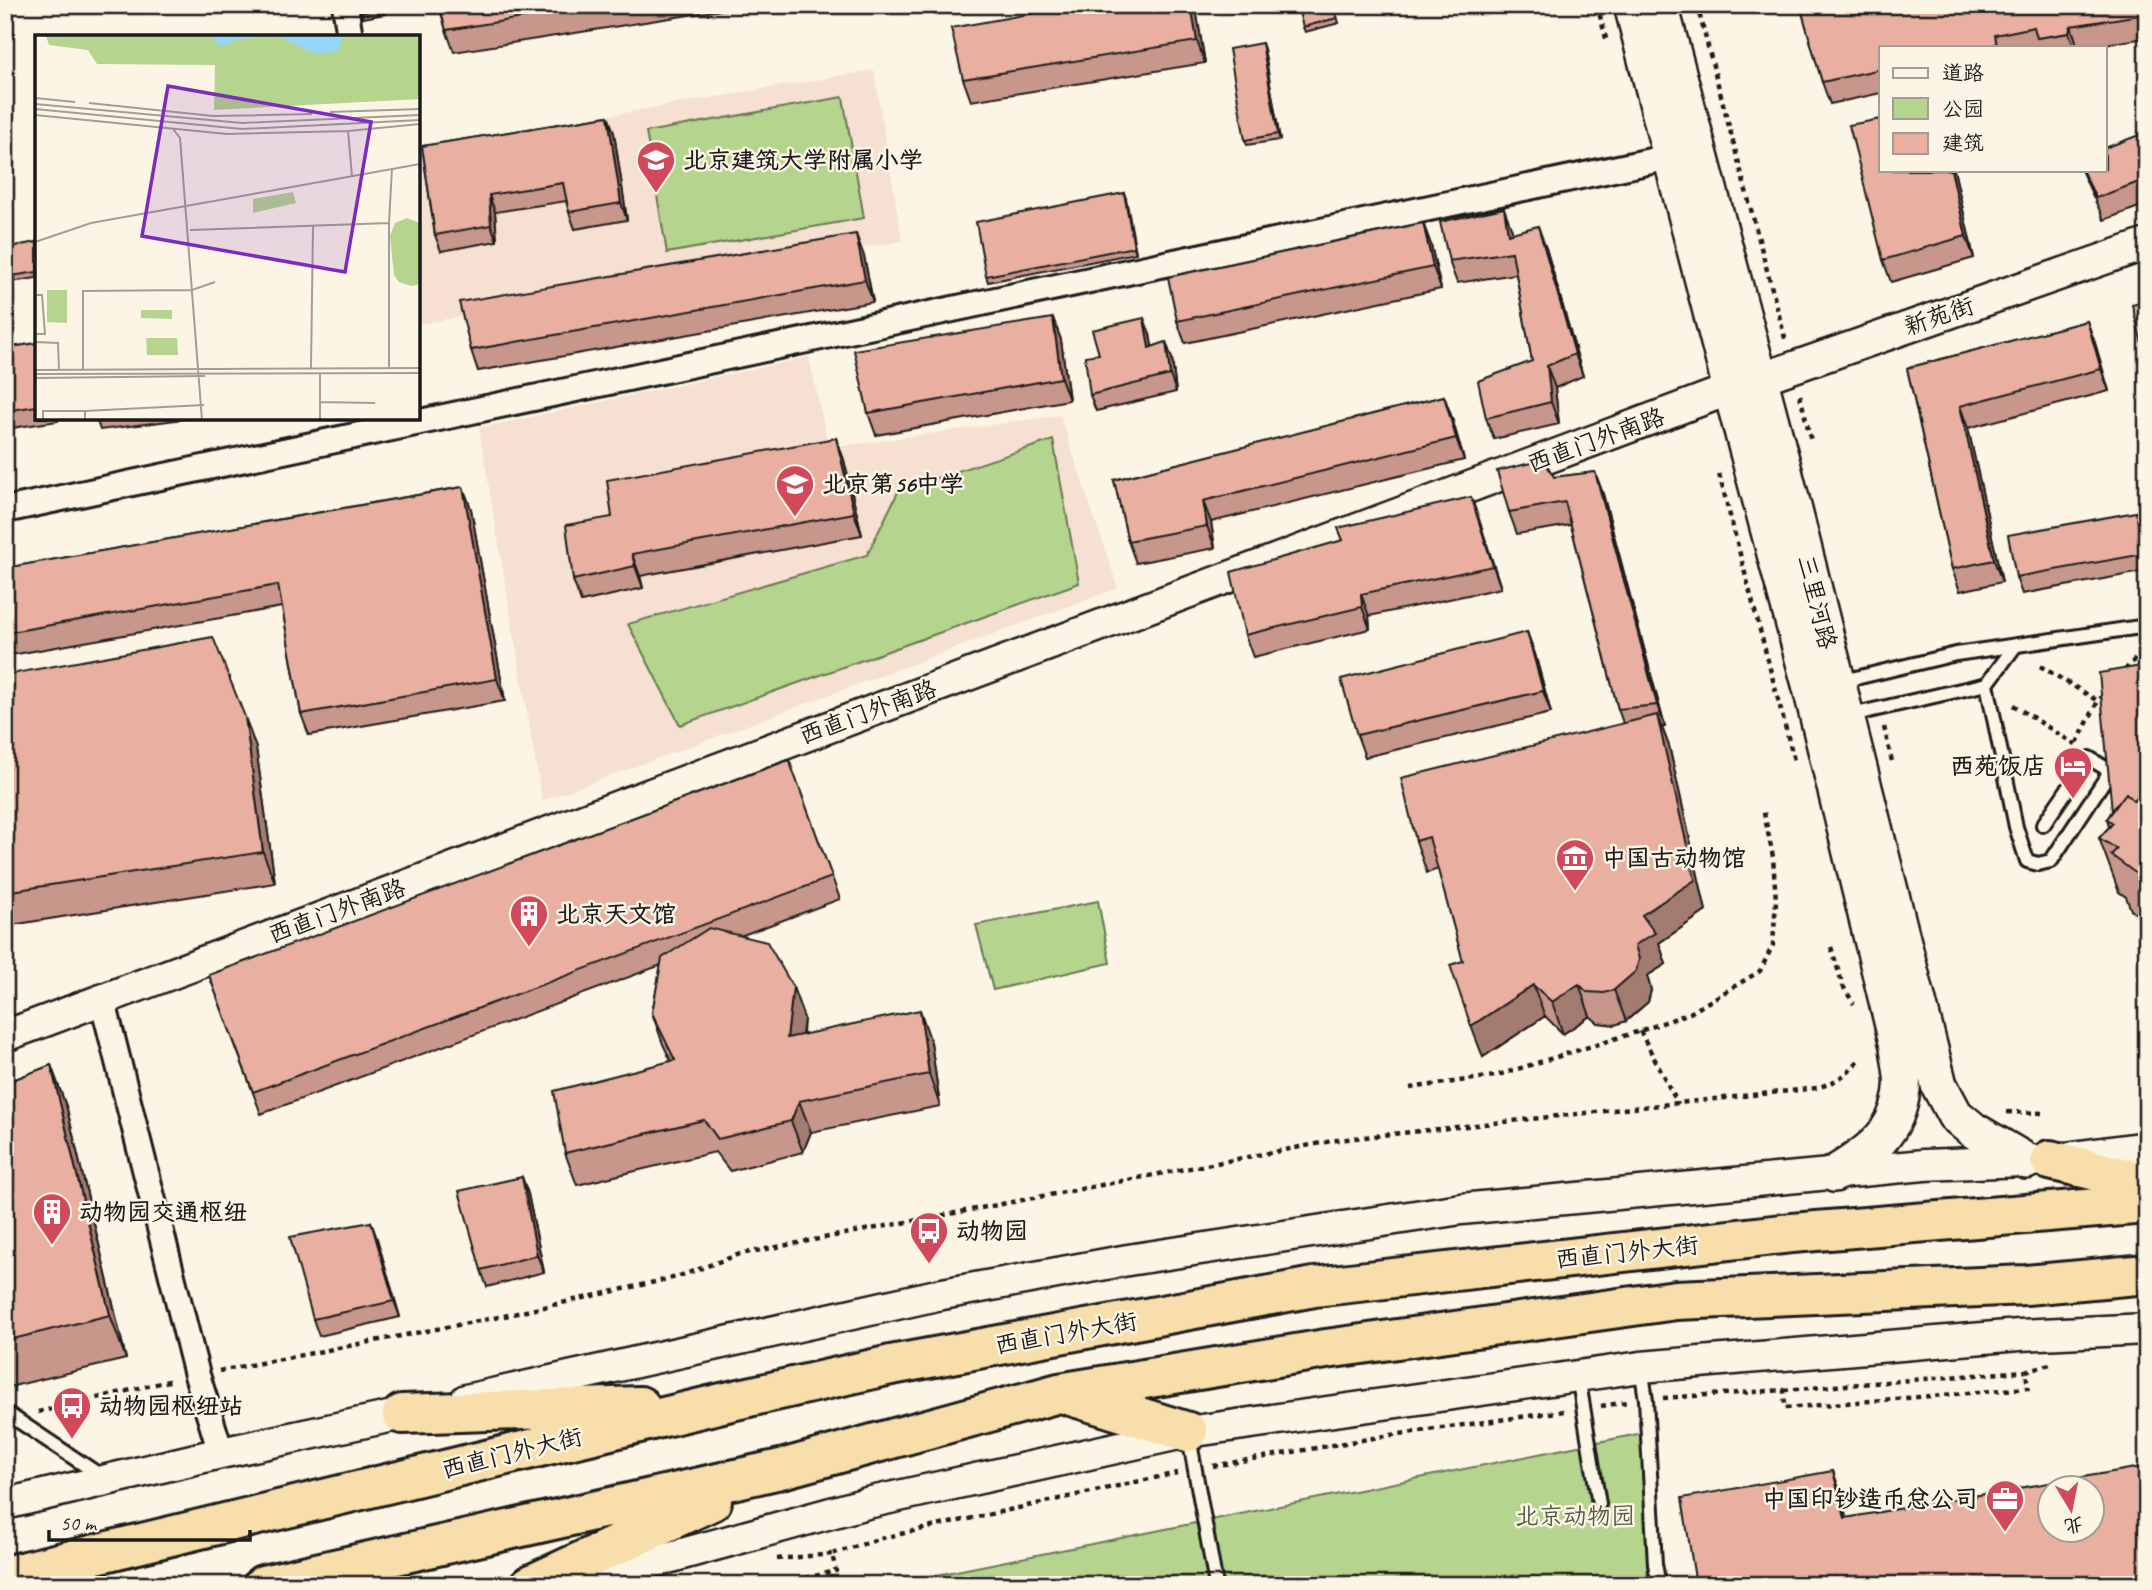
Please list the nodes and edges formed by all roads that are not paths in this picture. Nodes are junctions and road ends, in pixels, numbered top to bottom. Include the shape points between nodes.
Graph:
1 (345, 5) edge
2 (1632, 5) edge
3 (1660, 5) edge
4 (350, 35) edge
5 (1670, 157) junction
6 (2147, 244) edge
7 (1745, 384) junction
8 (420, 420) edge
9 (414, 421) edge
10 (5, 510) edge
11 (2147, 626) edge
12 (2016, 645) junction
13 (1987, 684) junction
14 (1824, 685) junction
15 (1833, 720) junction
16 (2124, 750) edge
17 (2110, 771) junction
18 (2043, 825) dead end
19 (102, 998) junction
20 (5, 1036) edge
21 (2147, 1147) edge
22 (2038, 1161) junction
23 (1834, 1174) junction
24 (2147, 1183) edge
25 (2147, 1204) edge
26 (2147, 1274) edge
27 (2147, 1329) edge
28 (1641, 1367) junction
29 (1578, 1376) junction
30 (1059, 1393) junction
31 (722, 1403) junction
32 (402, 1414) junction
33 (9, 1415) edge
34 (1192, 1451) junction
35 (221, 1453) junction
36 (785, 1468) junction
37 (110, 1481) junction
38 (5, 1504) edge
39 (1599, 1504) dead end
40 (646, 1564) junction
41 (5, 1576) edge
42 (263, 1585) edge
43 (530, 1585) edge
44 (570, 1585) edge
45 (613, 1585) edge
46 (1216, 1585) edge
47 (1659, 1585) edge

1 - 4 street
2 - 5 main road, 三里河路
3 - 7 main road, 三里河路
5 - 7 main road, 三里河路
5 - 8 street
6 - 7 street, 新苑街
7 - 14 main road, 三里河路
7 - 19 street, 西直门外南路
9 - 10 street
11 - 12 lane
12 - 13 lane
12 - 14 lane
13 - 15 lane
13 - 17 lane via 2027,861 2051,860
14 - 15 main road, 三里河路
15 - 22 main road, 三里河路 via 1939,1084 1955,1115 1973,1130
15 - 23 main road, 三里河路 via 1903,1088 1894,1120 1879,1144
16 - 17 lane
17 - 18 lane via 2089,758
19 - 20 street, 西直门外南路
19 - 35 street
21 - 22 street
22 - 23 street
22 - 24 highway
23 - 32 street via 1461,1209 1128,1260 937,1295
25 - 31 highway, 西直门外大街 via 1792,1233 1314,1287 891,1365
26 - 30 highway via 2026,1285 1676,1300 1326,1349
27 - 28 street via 2019,1335
28 - 29 street
28 - 47 lane
29 - 34 street
29 - 39 lane
30 - 34 highway
30 - 36 highway
31 - 32 highway
31 - 41 highway, 西直门外大街
32 - 35 street
33 - 37 lane
34 - 40 street via 867,1503
34 - 46 lane
35 - 37 street
36 - 42 highway
36 - 43 highway
37 - 38 street
40 - 44 street
40 - 45 lane

